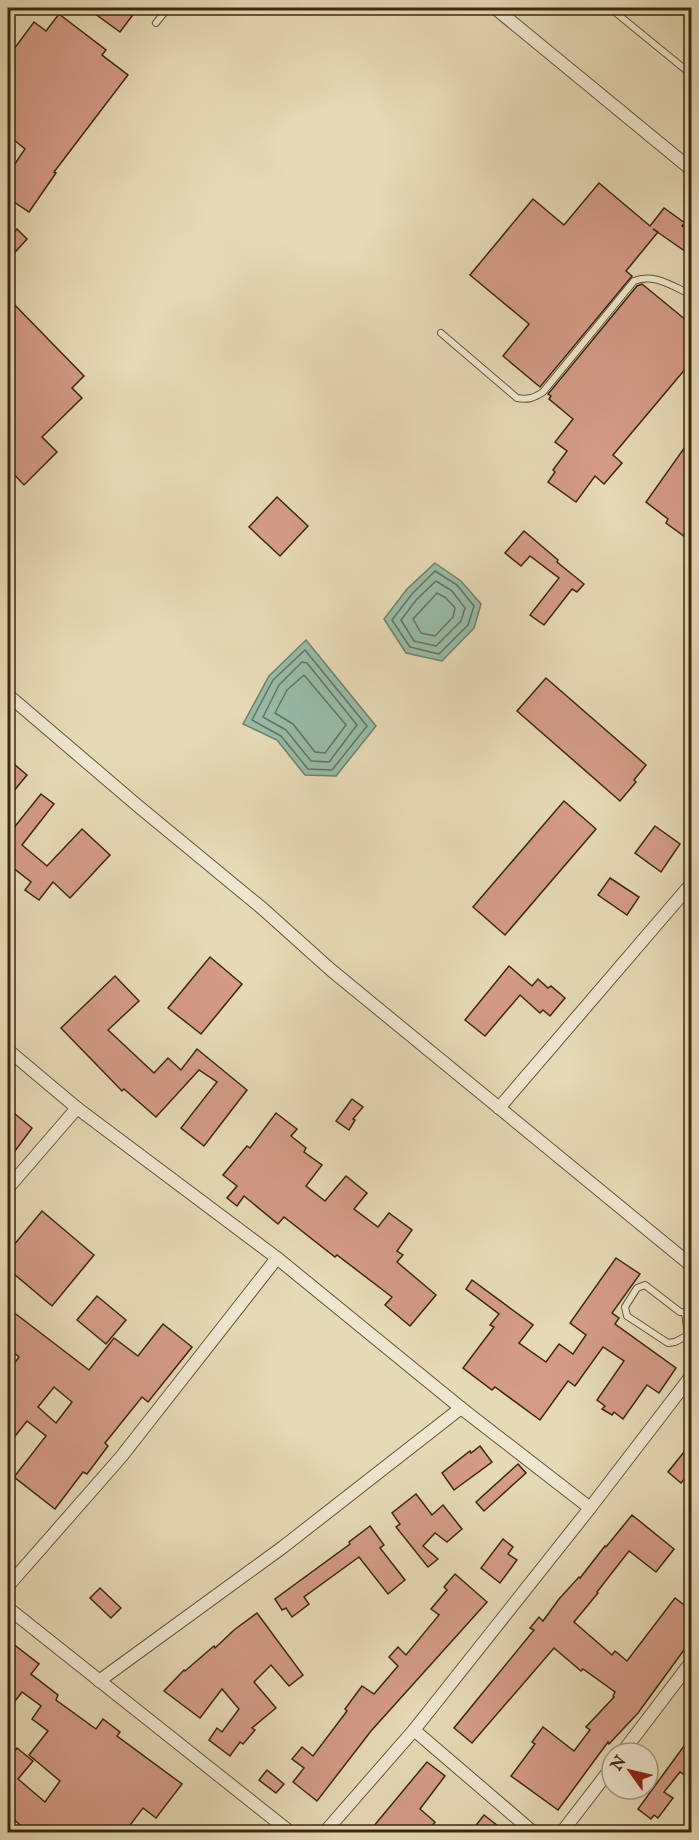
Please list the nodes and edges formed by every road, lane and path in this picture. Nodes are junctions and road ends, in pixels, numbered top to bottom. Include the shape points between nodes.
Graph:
1 (168, 8) edge
2 (495, 8) edge
3 (610, 8) edge
4 (156, 24) dead end
5 (692, 75) edge
6 (692, 170) edge
7 (692, 291) edge
8 (441, 333) dead end
9 (8, 695) edge
10 (692, 882) edge
11 (8, 1050) edge
12 (77, 1108) junction
13 (499, 1108) junction
14 (8, 1188) edge
15 (277, 1257) junction
16 (692, 1266) edge
17 (688, 1313) edge
18 (690, 1334) edge
19 (692, 1375) edge
20 (460, 1408) junction
21 (590, 1508) junction
22 (8, 1586) edge
23 (8, 1608) edge
24 (692, 1661) edge
25 (99, 1681) junction
26 (414, 1730) junction
27 (631, 1741) edge
28 (600, 1783) edge
29 (290, 1833) edge
30 (325, 1833) edge
31 (533, 1833) edge
32 (562, 1833) edge

1 - 4 lane
2 - 6 street
3 - 5 lane
7 - 8 lane via 688,293 651,277 634,281 534,398 517,398
9 - 13 street
10 - 13 street
11 - 12 street
12 - 14 street
12 - 15 street
13 - 16 street
15 - 20 street
15 - 22 street via 120,1457
17 - 18 lane
17 - 18 lane via 680,1312 645,1285 637,1288 625,1307 627,1316 665,1342 675,1342
19 - 21 street
20 - 21 street
20 - 25 street via 283,1547
21 - 26 street
23 - 25 street
24 - 27 street
25 - 29 street
26 - 30 street
26 - 31 street
28 - 32 street

